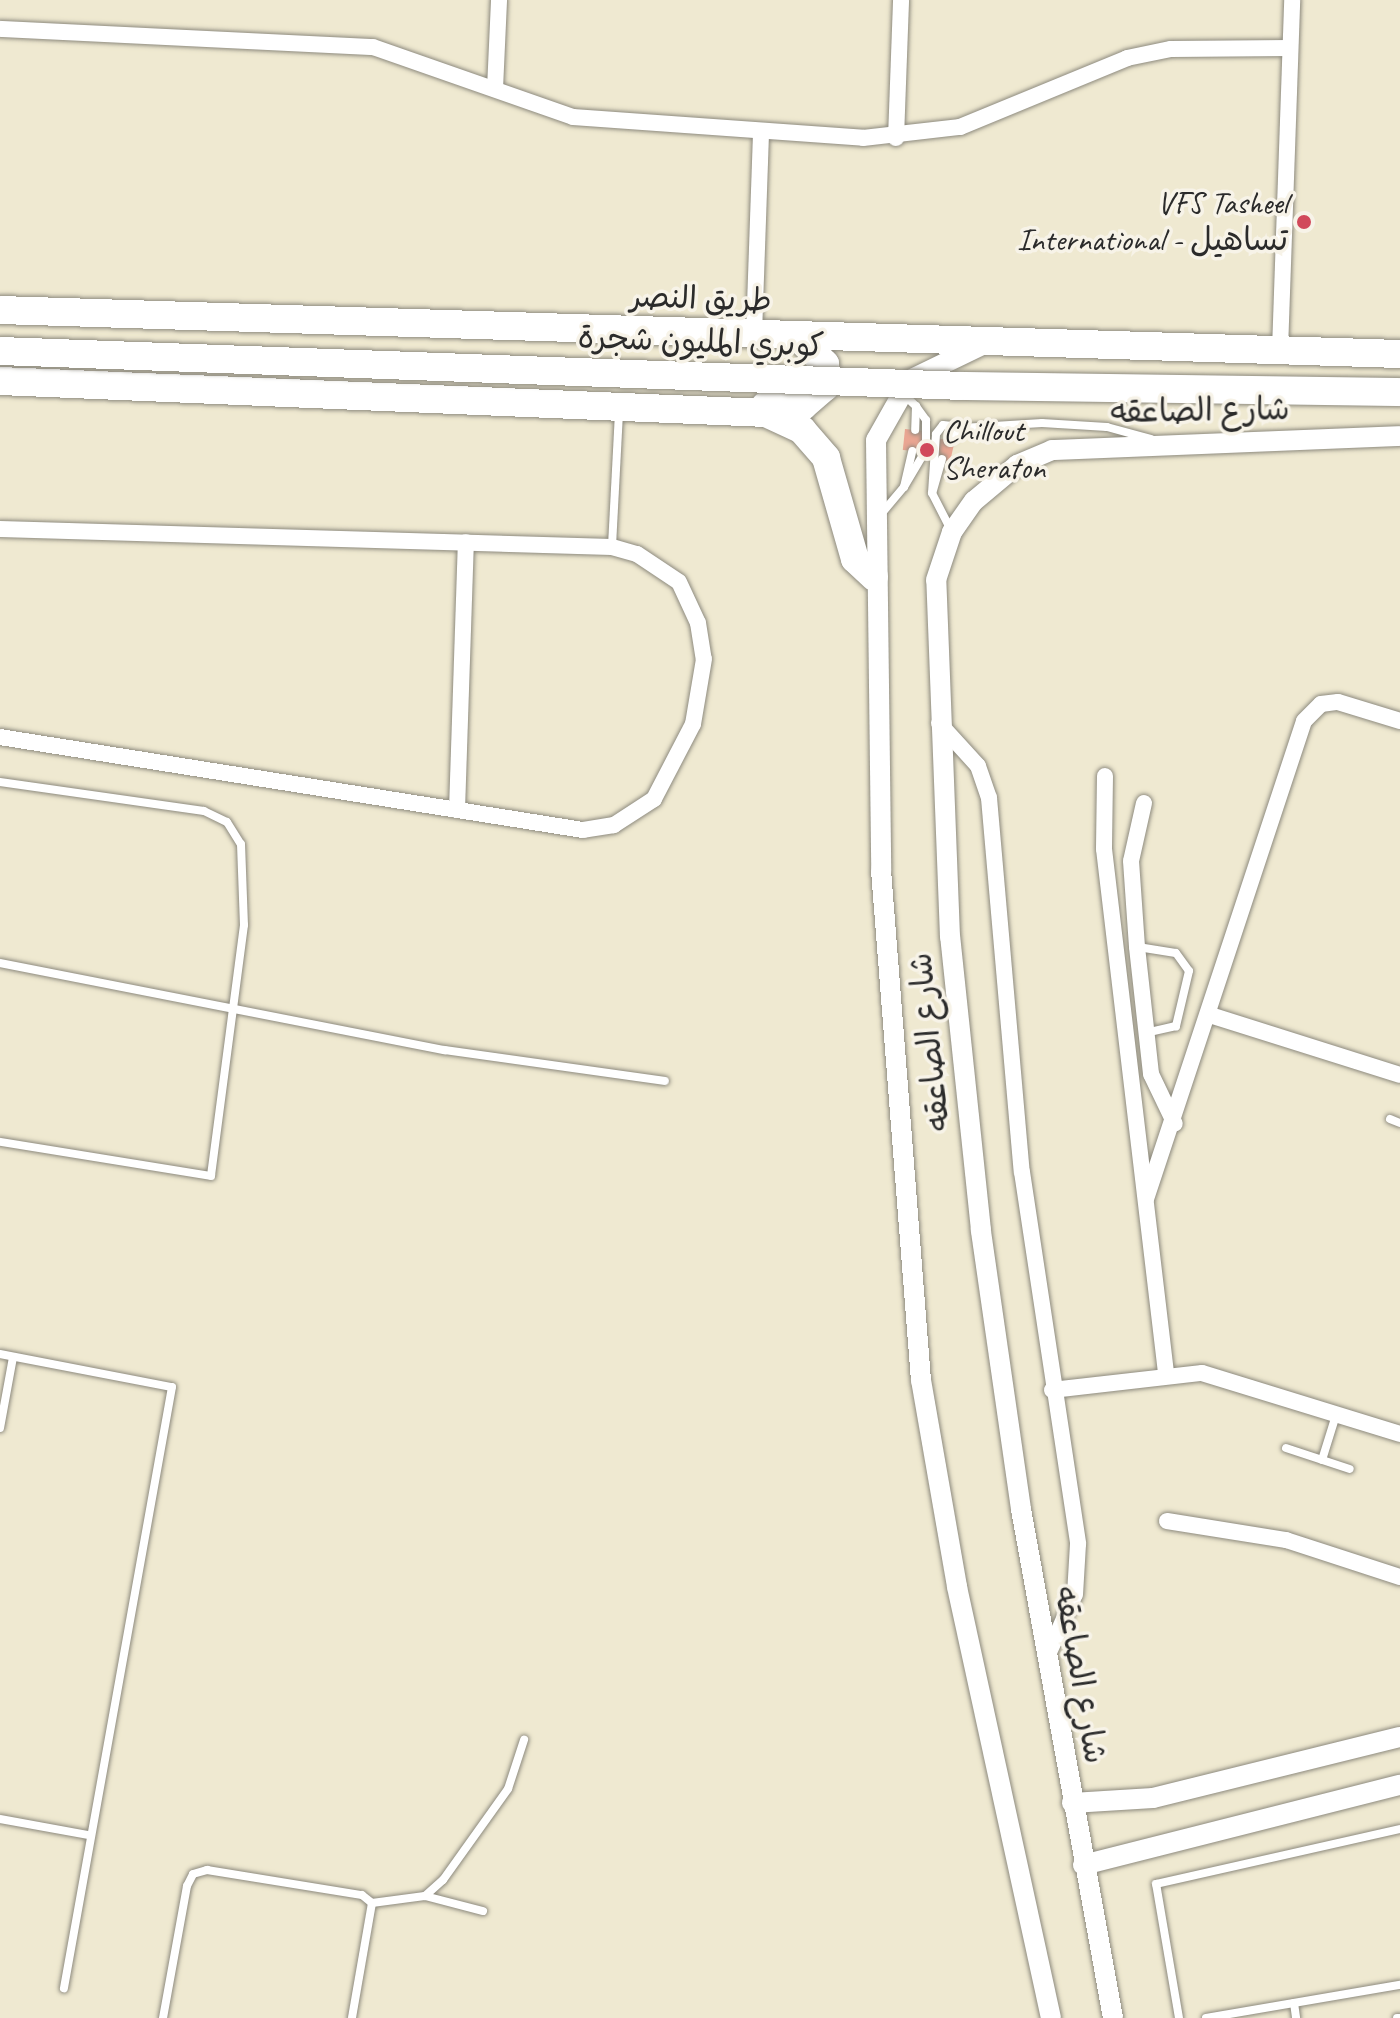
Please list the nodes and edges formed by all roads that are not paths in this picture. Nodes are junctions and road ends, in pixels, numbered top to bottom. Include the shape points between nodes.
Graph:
1 (499, 0) edge
2 (901, 0) edge
3 (1292, 0) edge
4 (0, 29) edge
5 (1290, 48) junction
6 (495, 89) junction
7 (761, 134) junction
8 (896, 138) junction
9 (0, 310) edge
10 (754, 334) junction
11 (797, 336) junction
12 (996, 341) junction
13 (1280, 350) junction
14 (0, 351) edge
15 (1400, 354) edge
16 (0, 381) edge
17 (900, 391) junction
18 (1400, 392) edge
19 (620, 403) junction
20 (916, 406) junction
21 (745, 410) junction
22 (962, 428) junction
23 (915, 430) dead end
24 (1400, 436) edge
25 (948, 441) dead end
26 (1162, 442) junction
27 (912, 451) dead end
28 (942, 459) dead end
29 (904, 487) junction
30 (932, 493) junction
31 (874, 521) junction
32 (0, 529) edge
33 (952, 532) junction
34 (466, 542) junction
35 (612, 547) junction
36 (874, 577) junction
37 (1400, 721) edge
38 (939, 723) junction
39 (0, 737) edge
40 (1105, 776) dead end
41 (0, 782) edge
42 (1144, 803) dead end
43 (457, 810) junction
44 (1137, 947) junction
45 (0, 963) edge
46 (236, 1010) junction
47 (1210, 1015) junction
48 (1146, 1033) junction
49 (1400, 1075) edge
50 (665, 1081) dead end
51 (1390, 1119) dead end
52 (1400, 1123) edge
53 (1175, 1124) junction
54 (0, 1142) edge
55 (1146, 1199) junction
56 (0, 1354) edge
57 (13, 1357) junction
58 (1166, 1373) junction
59 (1052, 1390) junction
60 (1336, 1414) junction
61 (0, 1428) edge
62 (1400, 1434) edge
63 (1286, 1448) dead end
64 (1322, 1460) junction
65 (1350, 1469) dead end
66 (1167, 1521) dead end
67 (1400, 1577) edge
68 (1047, 1657) junction
69 (1400, 1737) edge
70 (524, 1740) dead end
71 (1400, 1785) edge
72 (1072, 1803) junction
73 (0, 1819) edge
74 (1400, 1829) edge
75 (88, 1835) junction
76 (1083, 1865) junction
77 (425, 1896) junction
78 (372, 1903) junction
79 (483, 1911) dead end
80 (1400, 1985) edge
81 (64, 1988) dead end
82 (1294, 2003) junction
83 (163, 2018) edge
84 (352, 2018) edge
85 (1051, 2018) edge
86 (1113, 2018) edge
87 (1179, 2018) edge
88 (1207, 2018) edge
89 (1296, 2018) edge

1 - 6 street
2 - 8 street
3 - 5 street
4 - 6 street via 373,47
5 - 8 street via 1171,49 1127,58 960,127
5 - 13 street
6 - 7 street via 573,117
7 - 8 street
7 - 10 street
9 - 10 highway, طريق النصر
10 - 11 highway, طريق النصر
11 - 12 highway, طريق النصر
11 - 21 highway via 825,364 821,394 803,406
12 - 13 highway, طريق النصر
12 - 17 street, شارع الصاعقه via 933,363
13 - 15 highway, طريق النصر
14 - 18 highway, كوبري المليون شجرة, bridge via 962,386
16 - 19 highway
17 - 20 lane
17 - 31 street, شارع الصاعقه via 876,440
19 - 21 highway
19 - 35 lane
20 - 23 lane
20 - 29 lane via 926,420 926,450
21 - 36 highway via 785,420 815,443 834,475 855,559
22 - 25 lane
22 - 26 lane via 1075,423
22 - 30 lane via 943,425 936,434
24 - 26 street, شارع الصاعقه
26 - 33 street, شارع الصاعقه via 1090,443 1034,457 987,487
27 - 29 lane
28 - 30 lane
29 - 31 lane
30 - 33 lane
31 - 36 street, شارع الصاعقه
32 - 34 street
33 - 38 street, شارع الصاعقه via 934,597
34 - 35 street
34 - 43 street
35 - 43 street via 637,554 679,582 698,623 701,696 676,764 654,799 614,825 583,830
36 - 85 street, شارع الصاعقه via 887,993 921,1380 954,1574
37 - 47 street via 1338,702 1308,714
38 - 59 street via 978,766 989,798 1022,1172
38 - 68 street, شارع الصاعقه via 969,1132
39 - 43 street
40 - 55 street via 1104,849
41 - 46 lane via 204,811 227,822 241,844 244,875
42 - 44 street via 1131,861
44 - 48 street
44 - 48 lane via 1176,953 1189,971 1176,1026
45 - 46 lane
46 - 50 lane
46 - 54 lane via 211,1176
47 - 49 street
47 - 53 street
48 - 53 street via 1155,1089
51 - 52 lane
53 - 55 street
55 - 58 street
56 - 57 lane
57 - 61 lane
57 - 75 lane via 172,1387
58 - 59 street
58 - 60 street via 1220,1376
59 - 68 street via 1079,1571
60 - 62 street
60 - 64 lane
63 - 64 lane
64 - 65 lane
66 - 67 street via 1286,1540
68 - 72 street, شارع الصاعقه
69 - 72 street via 1153,1798
70 - 77 lane via 485,1825
71 - 76 street
72 - 76 street, شارع الصاعقه
73 - 75 lane
74 - 87 lane via 1156,1884
75 - 81 lane
76 - 86 street, شارع الصاعقه
77 - 78 lane
77 - 79 lane
78 - 83 lane via 362,1895 239,1874 193,1874
78 - 84 lane
80 - 82 lane
82 - 88 lane
82 - 89 lane

